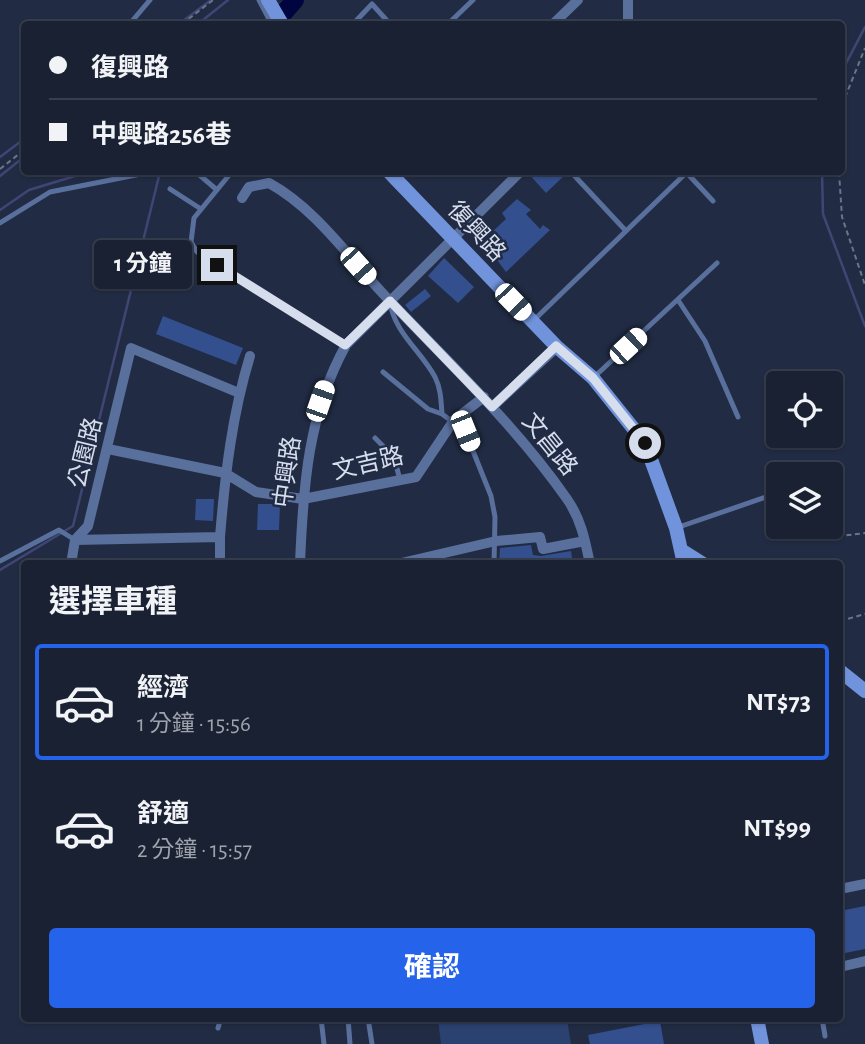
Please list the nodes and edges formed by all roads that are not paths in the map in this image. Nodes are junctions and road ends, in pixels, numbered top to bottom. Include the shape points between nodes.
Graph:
1 (150, 0) edge
2 (259, 0) edge
3 (473, 0) edge
4 (578, 0) edge
5 (628, 0) edge
6 (271, 6) edge
7 (133, 20) dead end
8 (267, 21) edge
9 (280, 21) edge
10 (356, 21) edge
11 (387, 21) edge
12 (451, 21) edge
13 (556, 21) edge
14 (628, 21) edge
15 (136, 175) edge
16 (200, 175) edge
17 (229, 175) edge
18 (392, 175) edge
19 (517, 175) edge
20 (574, 175) edge
21 (684, 175) edge
22 (690, 175) edge
23 (170, 189) dead end
24 (217, 190) junction
25 (242, 198) dead end
26 (713, 201) dead end
27 (201, 209) junction
28 (0, 223) edge
29 (626, 231) junction
30 (452, 241) junction
31 (717, 263) dead end
32 (678, 300) junction
33 (390, 301) junction
34 (532, 321) junction
35 (345, 345) junction
36 (556, 346) junction
37 (250, 356) dead end
38 (383, 372) dead end
39 (593, 378) junction
40 (239, 393) junction
41 (484, 397) junction
42 (492, 407) junction
43 (442, 414) junction
44 (738, 417) dead end
45 (454, 420) junction
46 (375, 438) dead end
47 (108, 449) junction
48 (225, 473) junction
49 (400, 480) junction
50 (766, 497) edge
51 (303, 499) junction
52 (677, 528) junction
53 (220, 537) junction
54 (75, 540) junction
55 (496, 541) junction
56 (585, 541) junction
57 (684, 558) edge
58 (72, 560) edge
59 (220, 560) edge
60 (300, 560) edge
61 (414, 560) edge
62 (494, 560) edge
63 (589, 560) edge
64 (0, 561) edge
65 (843, 673) edge
66 (865, 691) edge
67 (865, 884) edge
68 (843, 889) edge
69 (865, 961) edge
70 (843, 966) edge
71 (220, 1022) edge
72 (321, 1022) edge
73 (348, 1022) edge
74 (369, 1022) edge
75 (758, 1022) edge
76 (823, 1022) edge
77 (218, 1028) dead end
78 (825, 1035) dead end
79 (324, 1044) edge
80 (350, 1044) edge
81 (372, 1044) edge
82 (762, 1044) edge

1 - 7 lane
2 - 8 lane
3 - 12 lane
4 - 13 street
5 - 14 street
6 - 9 main road
10 - 11 lane via 372,4
15 - 28 lane via 50,191
16 - 24 lane
17 - 24 lane
18 - 30 main road, 復興路
19 - 30 street, 中興路
20 - 29 lane
21 - 29 lane
22 - 26 lane
23 - 27 lane
24 - 27 lane
25 - 33 street, 文昌路 via 249,187 269,183 295,197
27 - 35 lane via 190,233 197,252
29 - 34 lane
30 - 33 street, 中興路
30 - 34 main road, 復興路
31 - 32 lane
32 - 39 lane
32 - 44 lane via 705,341
33 - 35 street, 中興路
33 - 41 street, 文昌路
33 - 43 lane via 392,317 434,376
34 - 36 main road, 復興路
35 - 51 street, 中興路 via 320,401
36 - 39 main road, 復興路
36 - 42 street
37 - 40 street
38 - 43 lane via 428,409
39 - 52 main road, 復興路 via 645,443
40 - 47 street, 公園路 via 131,348
40 - 48 street
41 - 42 street, 文昌路
41 - 45 street, 文吉路
42 - 56 street, 文昌路 via 568,500
43 - 45 lane
45 - 49 street, 文吉路 via 416,477
45 - 55 lane via 465,431 491,496
46 - 49 lane via 394,457
47 - 48 street, 文吉路
47 - 54 street, 公園路 via 88,526
48 - 51 street, 文吉路 via 256,492
48 - 53 street
49 - 51 street, 文吉路
50 - 52 lane
51 - 60 street, 中興路
52 - 57 main road, 復興路
53 - 54 street
53 - 59 street
54 - 58 street, 公園路
54 - 64 lane via 59,530
55 - 56 street via 540,537 542,548
55 - 61 street
55 - 62 lane
56 - 63 street, 文昌路
65 - 66 main road
67 - 68 street
69 - 70 street
71 - 77 lane
72 - 79 lane
73 - 80 lane
74 - 81 lane
75 - 82 main road
76 - 78 lane

